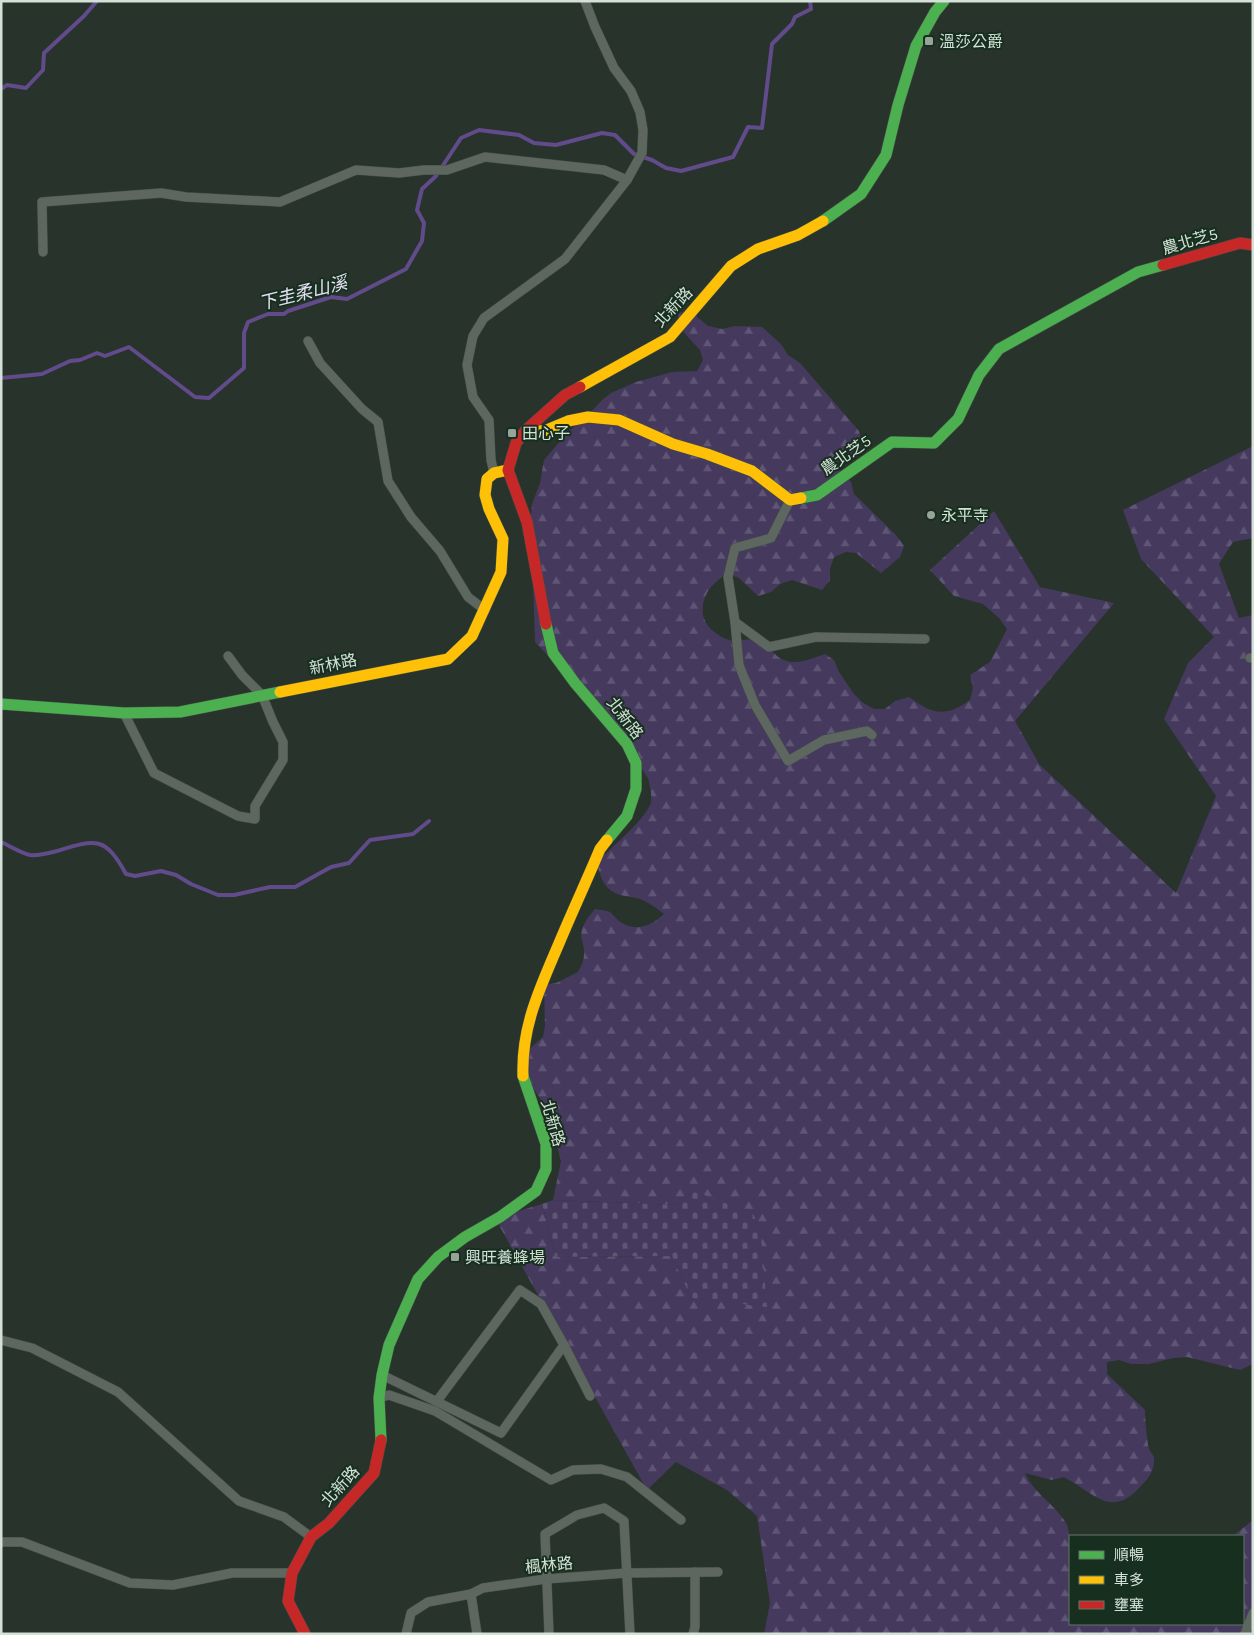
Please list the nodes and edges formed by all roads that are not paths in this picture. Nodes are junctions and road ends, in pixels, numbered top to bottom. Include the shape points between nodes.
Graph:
1 (585, 1) edge
2 (944, 1) edge
3 (628, 180) junction
4 (1253, 245) edge
5 (43, 252) dead end
6 (308, 341) dead end
7 (526, 430) junction
8 (508, 470) junction
9 (494, 474) junction
10 (790, 500) junction
11 (485, 610) junction
12 (735, 622) junction
13 (925, 639) dead end
14 (228, 656) dead end
15 (262, 695) junction
16 (1, 704) edge
17 (124, 713) junction
18 (872, 735) dead end
19 (1, 1340) edge
20 (564, 1345) junction
21 (382, 1375) junction
22 (590, 1396) dead end
23 (380, 1398) junction
24 (437, 1401) junction
25 (681, 1520) dead end
26 (311, 1537) junction
27 (1, 1542) edge
28 (695, 1572) junction
29 (718, 1572) dead end
30 (292, 1573) junction
31 (627, 1573) junction
32 (546, 1579) junction
33 (471, 1594) junction
34 (1253, 1613) edge
35 (305, 1634) edge
36 (406, 1634) edge
37 (477, 1634) edge
38 (549, 1634) edge
39 (630, 1634) edge
40 (693, 1634) edge
41 (1245, 1634) edge

1 - 3 street via 614,68 631,91 640,112 642,153
2 - 7 main road, 北新路 via 916,46 886,155 861,194 798,235 758,249 731,266 670,337 565,395
3 - 5 street via 604,170 485,157 447,170 399,173 356,170 280,202 161,194 42,202
3 - 9 street via 565,259 484,318 473,336 467,365 473,397 489,420
4 - 10 main road, 農北芝5 via 1240,243 1138,272 1000,349 979,375 958,419 934,443 892,442 817,495
6 - 11 street via 320,364 378,422 388,481 411,517 440,551 468,597
7 - 8 main road, 北新路 via 516,443
7 - 10 main road via 544,431 568,420 588,416 619,420 673,444 752,471
8 - 9 main road
8 - 21 main road, 北新路 via 527,522 553,653 627,744 636,763 636,789 627,816 600,849 537,994 526,1029 523,1077 546,1144 546,1169 536,1191 438,1257 418,1279 389,1345
9 - 11 main road, 新林路 via 487,479 485,495 503,539 501,572
10 - 12 street via 771,538 735,548 728,577
11 - 15 main road, 新林路 via 472,636 448,658
12 - 13 street via 769,647 816,637
12 - 18 street via 739,665 755,705 788,760 824,740 867,731
14 - 15 street
15 - 17 main road, 新林路 via 180,712
15 - 17 street via 283,742 283,760 255,806 255,819 238,816 154,773
16 - 17 main road, 新林路
19 - 26 street via 32,1348 118,1392 239,1501 284,1517
20 - 22 street
20 - 24 street via 501,1433
20 - 24 street via 540,1304 520,1290
21 - 23 main road, 北新路
21 - 24 street
23 - 25 street via 389,1395 435,1411 551,1480 573,1470 601,1469 627,1476
23 - 26 main road, 北新路 via 382,1437 374,1473 329,1523
26 - 30 main road, 北新路
27 - 30 street via 22,1542 130,1583 173,1585 232,1573
28 - 29 street, 楓林路
28 - 31 street, 楓林路
28 - 40 street
30 - 35 main road, 北新路 via 288,1601
31 - 32 street, 楓林路
31 - 32 street via 624,1521 604,1508 577,1515 545,1534
31 - 39 street
32 - 33 street, 楓林路 via 483,1588
32 - 38 street
33 - 36 street, 楓林路 via 428,1602 411,1613
33 - 37 street
34 - 41 street

